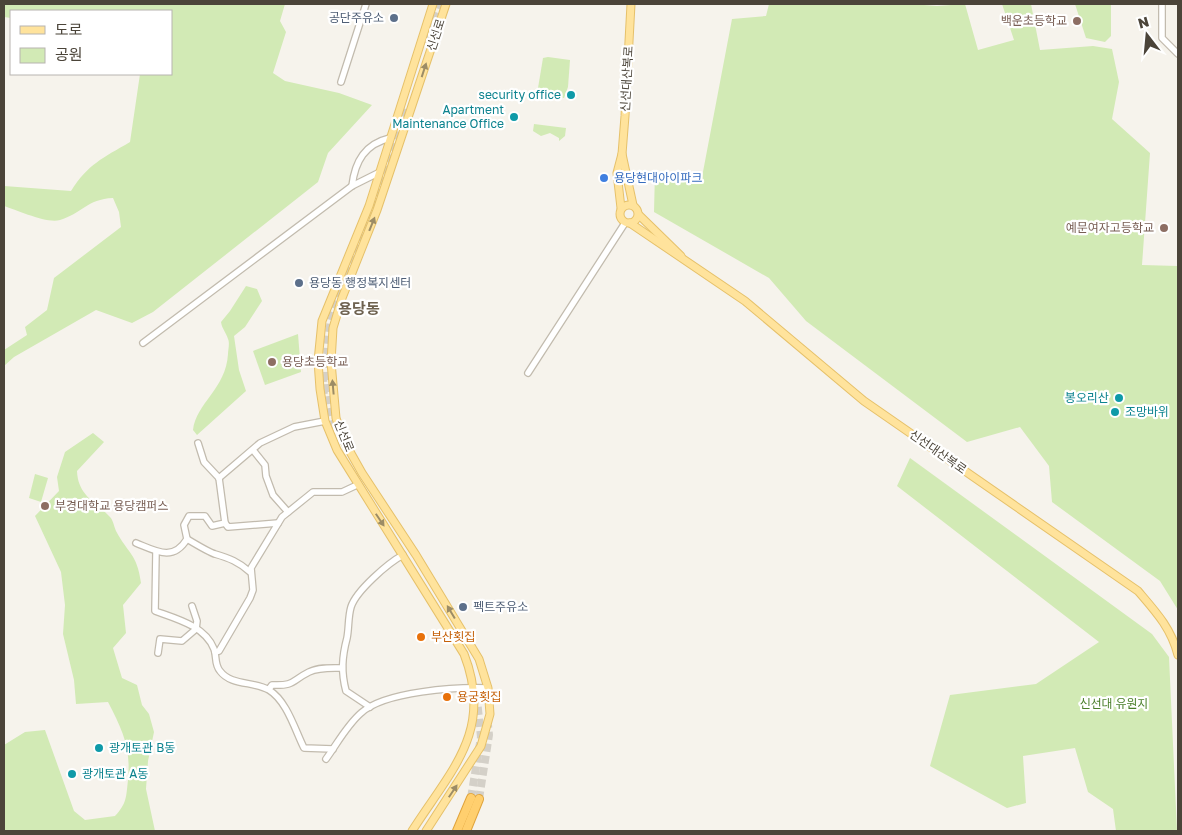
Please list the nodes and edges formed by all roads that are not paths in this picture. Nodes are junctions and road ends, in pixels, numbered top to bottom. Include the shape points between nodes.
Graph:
1 (366, 4) edge
2 (433, 4) edge
3 (446, 4) edge
4 (631, 4) edge
5 (1162, 4) edge
6 (1178, 54) edge
7 (342, 82) dead end
8 (390, 138) junction
9 (622, 154) junction
10 (378, 173) junction
11 (352, 186) junction
12 (633, 205) junction
13 (621, 208) junction
14 (639, 215) junction
15 (628, 223) junction
16 (683, 258) junction
17 (143, 343) dead end
18 (528, 373) dead end
19 (325, 421) junction
20 (341, 435) junction
21 (332, 439) junction
22 (198, 443) dead end
23 (254, 450) junction
24 (220, 478) junction
25 (357, 485) junction
26 (288, 512) junction
27 (225, 523) junction
28 (278, 523) junction
29 (187, 539) junction
30 (136, 543) dead end
31 (156, 552) junction
32 (403, 555) junction
33 (250, 572) junction
34 (192, 606) dead end
35 (196, 628) junction
36 (215, 652) junction
37 (158, 653) dead end
38 (1178, 655) edge
39 (342, 668) junction
40 (473, 688) junction
41 (488, 688) junction
42 (268, 689) junction
43 (370, 707) junction
44 (333, 749) junction
45 (326, 759) dead end
46 (412, 831) edge
47 (426, 831) edge
48 (456, 831) edge
49 (466, 831) edge

1 - 7 street
2 - 8 main road, 신선로
20 -> 3 main road, 신선로 via 333,382 333,328 378,210
4 - 9 main road, 신선대산복로
5 - 6 street via 1162,38
8 - 10 main road, 신선로
8 - 11 street via 367,148 356,165
9 - 12 main road, 신선대산복로
9 - 13 main road, 신선대산복로 via 617,173
10 - 11 street
10 - 19 main road, 신선로 via 369,206 322,321 318,362
11 - 17 street
12 - 13 main road
12 - 14 main road, 신선대산복로
13 - 15 main road, 신선대산복로 via 620,216
14 - 15 main road via 634,222
14 - 16 main road, 신선대산복로
15 - 16 main road, 신선대산복로
15 - 18 street
16 - 38 main road, 신선대산복로 via 745,301 864,401 1138,591 1163,620
19 - 21 main road, 신선로
19 - 23 street via 294,428 260,443
20 - 21 main road
41 -> 20 main road, 신선로 via 479,659
21 - 25 main road, 신선로
22 - 24 street via 204,462
23 - 24 street
23 - 26 street via 265,465 268,486
24 - 27 street
25 - 26 street via 342,492 313,492
25 -> 32 main road, 신선로
26 - 28 street
27 - 28 street via 228,527 241,528
27 - 29 street via 212,526 205,516 190,516 184,525
28 - 33 street
29 - 31 street via 182,548 168,553
29 - 33 street via 213,553 229,556
30 - 31 street
31 - 35 street via 155,611
32 - 39 street via 382,570 351,605
32 - 40 main road, 신선로 via 464,654
33 - 36 street via 253,590 250,598 219,651
34 - 35 street
35 - 36 street via 205,633
35 - 37 street via 182,641 160,639
36 - 42 street via 220,671 230,679
39 - 42 street via 322,668 286,686 272,685
39 - 43 street via 346,691
40 - 41 street
40 - 43 street via 422,692
40 - 46 main road, 신선로 via 475,706 466,747
47 -> 41 main road, 신선로 via 482,746 490,714
42 - 44 street via 282,703 304,748
43 - 44 street via 361,713
44 - 45 street
48 - 49 highway via 475,799

